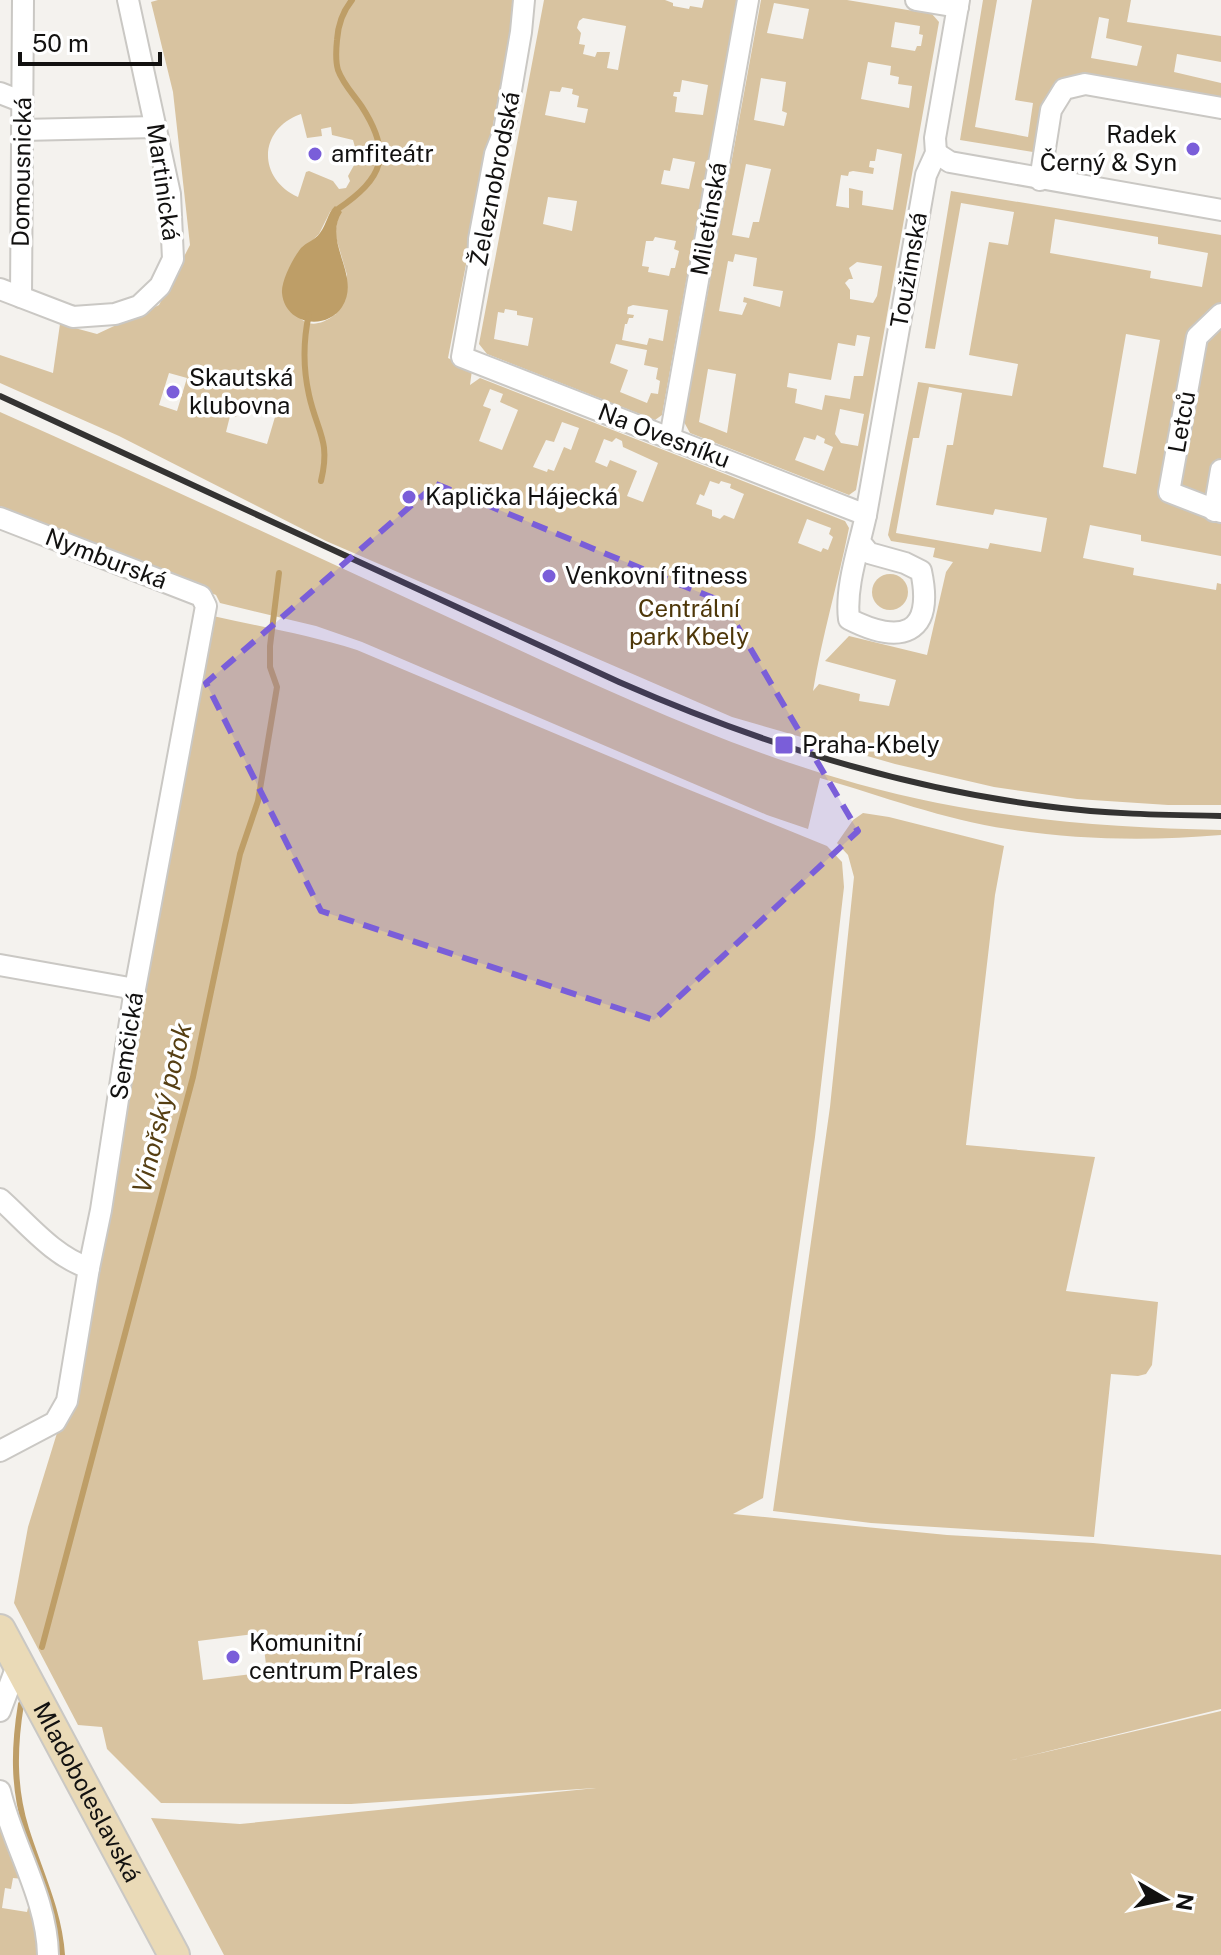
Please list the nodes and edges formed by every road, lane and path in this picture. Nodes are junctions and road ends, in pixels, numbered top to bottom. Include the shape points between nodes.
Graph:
1 (23, 0) edge
2 (128, 0) edge
3 (524, 0) edge
4 (748, 0) edge
5 (916, 0) edge
6 (958, 3) edge
7 (0, 93) edge
8 (23, 102) junction
9 (1221, 108) edge
10 (156, 127) junction
11 (22, 130) junction
12 (936, 153) junction
13 (1040, 180) junction
14 (1221, 210) edge
15 (0, 289) edge
16 (21, 297) junction
17 (1221, 314) edge
18 (462, 357) joint
19 (670, 438) junction
20 (1221, 470) edge
21 (1217, 512) edge
22 (866, 515) junction
23 (0, 518) edge
24 (860, 542) junction
25 (206, 606) joint
26 (0, 965) edge
27 (135, 989) junction
28 (0, 1199) edge
29 (89, 1268) junction
30 (0, 1451) edge
31 (0, 1630) edge
32 (18, 1663) junction
33 (0, 1711) edge
34 (0, 1791) edge
35 (48, 1955) edge
36 (174, 1955) edge

1 - 8 street, Domousnická
2 - 10 street, Martinická
3 - 18 street, Železnobrodská
4 - 19 street, Miletínská
5 - 6 street
6 - 12 street, Toužimská
7 - 8 street
8 - 11 street, Domousnická
9 - 13 street via 1085,84 1064,89 1051,110
10 - 11 street
10 - 16 street, Martinická via 170,194 173,259 160,286 139,306 96,316 73,317
11 - 16 street, Domousnická
12 - 13 street via 950,162
12 - 22 street, Toužimská via 926,175
13 - 14 street
15 - 16 street, Martinická
17 - 21 street, Letců via 1197,337 1169,492
18 - 19 street, Na Ovesníku
19 - 22 street, Na Ovesníku
20 - 21 street, Letců
22 - 24 street, Toužimská
23 - 25 street, Nymburská via 201,596
24 - 24 street, Toužimská via 849,619 874,632 907,631 915,626 925,603 921,571 869,553
25 - 27 street, Semčická
26 - 27 street
27 - 29 street, Semčická
28 - 29 street via 72,1263
29 - 30 street, Semčická via 62,1412 55,1422
31 - 32 main road, Mladoboleslavská
32 - 33 street
32 - 36 main road, Mladoboleslavská
34 - 35 street via 37,1894

